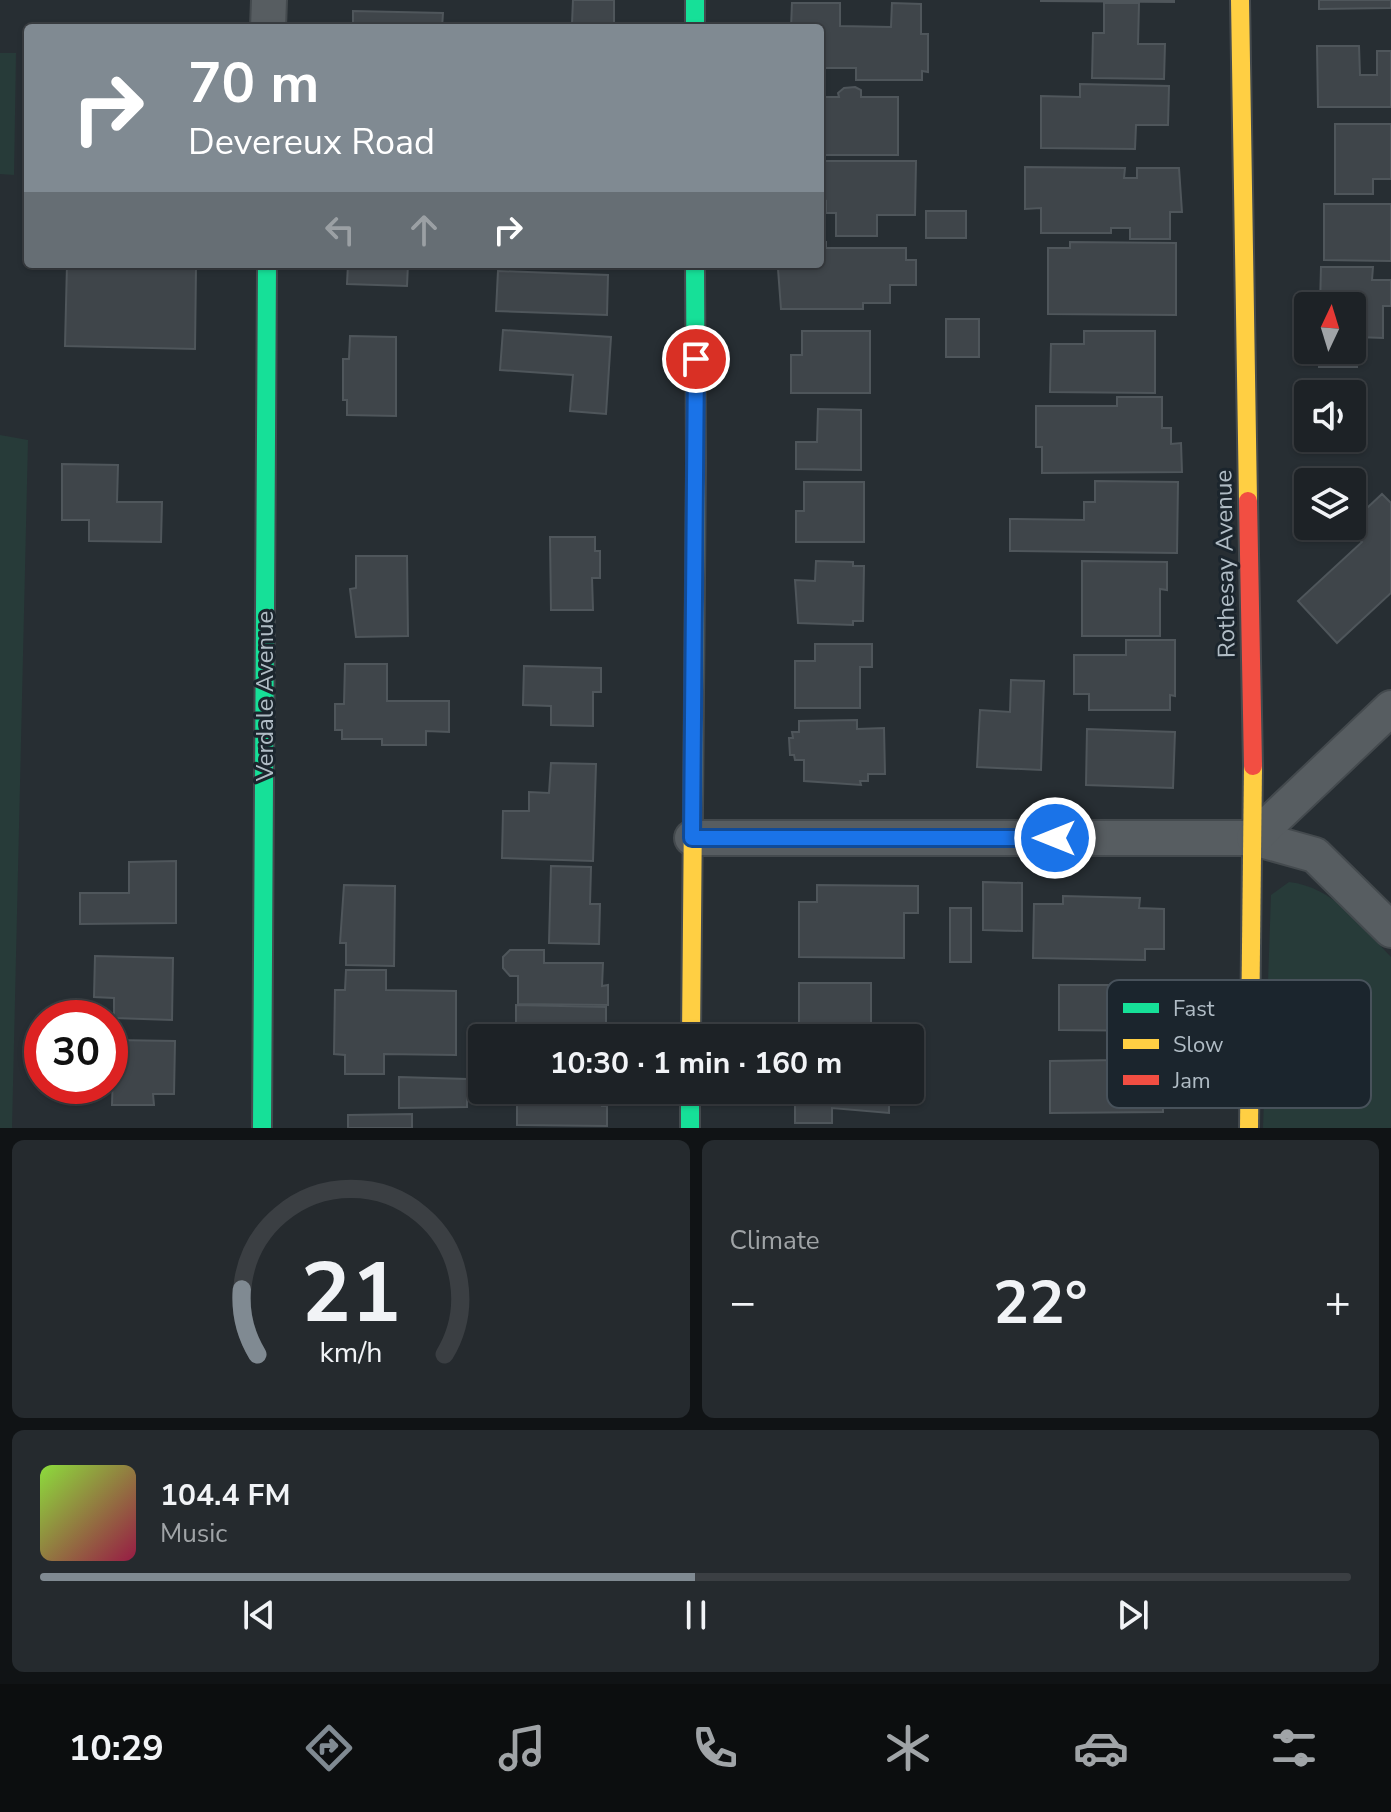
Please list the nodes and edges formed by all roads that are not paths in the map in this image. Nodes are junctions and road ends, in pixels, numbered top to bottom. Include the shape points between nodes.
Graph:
1 (269, 0) edge
2 (695, 0) edge
3 (1240, 0) edge
4 (268, 24) edge
5 (695, 24) edge
6 (267, 268) edge
7 (695, 268) edge
8 (1391, 708) edge
9 (692, 838) junction
10 (1254, 838) junction
11 (1391, 930) edge
12 (1252, 980) edge
13 (691, 1024) edge
14 (690, 1104) edge
15 (1249, 1108) edge
16 (262, 1128) edge
17 (690, 1128) edge
18 (1249, 1128) edge

1 - 4 street
2 - 5 street
3 - 10 street, Rothesay Avenue
6 - 16 street, Verdale Avenue
7 - 9 street
8 - 10 street
9 - 10 street
9 - 13 street
10 - 11 street via 1315,855
10 - 12 street, Rothesay Avenue
14 - 17 street
15 - 18 street, Rothesay Avenue

